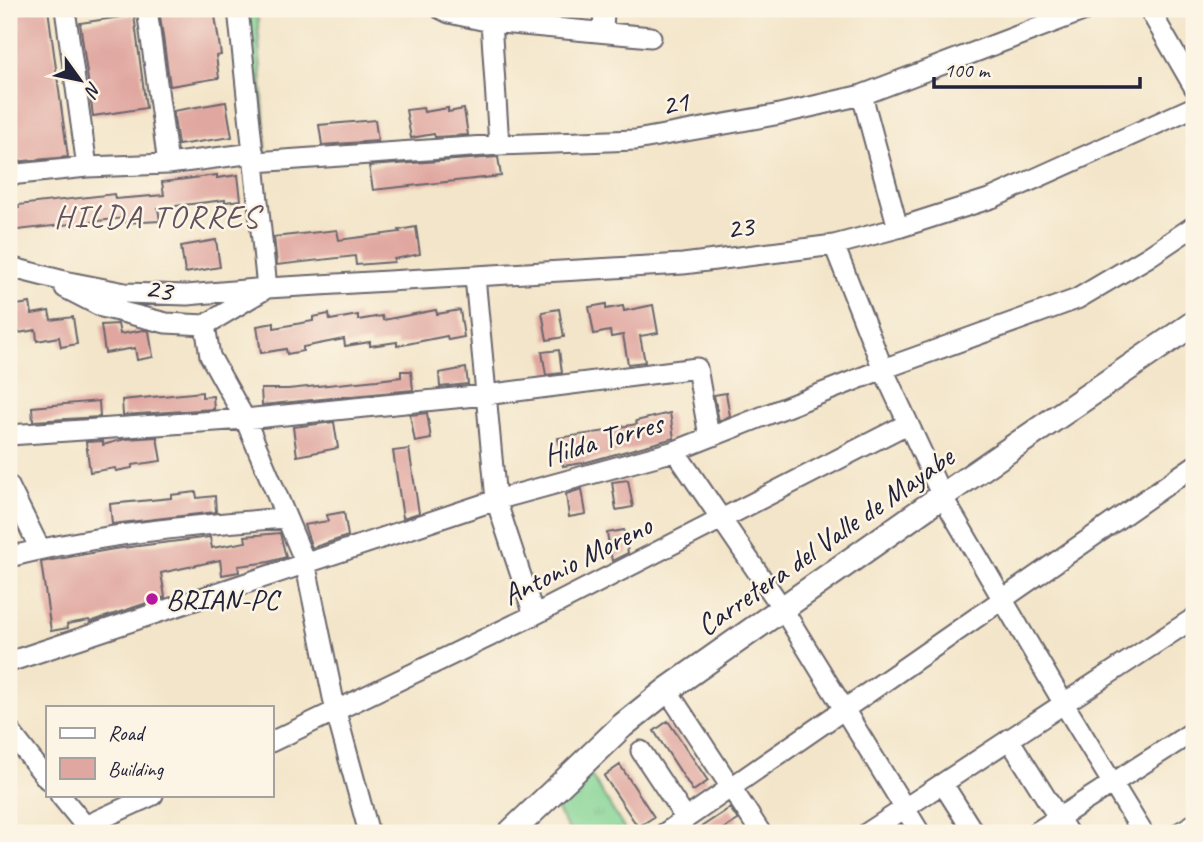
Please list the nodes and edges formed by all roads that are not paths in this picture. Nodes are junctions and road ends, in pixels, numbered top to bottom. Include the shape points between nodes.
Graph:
1 (65, 9) edge
2 (147, 9) edge
3 (238, 9) edge
4 (441, 9) edge
5 (604, 9) edge
6 (1087, 9) edge
7 (1149, 9) edge
8 (491, 22) junction
9 (603, 32) junction
10 (651, 37) dead end
11 (1194, 87) edge
12 (862, 95) junction
13 (1194, 107) edge
14 (499, 145) junction
15 (254, 157) junction
16 (168, 164) junction
17 (88, 167) junction
18 (9, 175) edge
19 (1194, 226) edge
20 (898, 228) junction
21 (834, 245) junction
22 (9, 267) edge
23 (37, 274) junction
24 (475, 277) junction
25 (267, 288) junction
26 (1194, 323) edge
27 (205, 325) junction
28 (883, 369) junction
29 (485, 395) junction
30 (245, 419) junction
31 (907, 424) junction
32 (9, 435) edge
33 (709, 436) junction
34 (675, 451) junction
35 (1194, 466) edge
36 (9, 486) edge
37 (942, 496) junction
38 (496, 500) junction
39 (286, 518) junction
40 (721, 520) junction
41 (40, 549) junction
42 (9, 557) edge
43 (305, 562) junction
44 (1002, 598) junction
45 (782, 608) junction
46 (534, 615) junction
47 (1194, 618) edge
48 (9, 662) edge
49 (667, 690) junction
50 (1064, 704) junction
51 (844, 708) junction
52 (337, 712) junction
53 (9, 730) edge
54 (1194, 731) edge
55 (1009, 739) junction
56 (273, 741) edge
57 (642, 751) dead end
58 (46, 778) edge
59 (943, 784) junction
60 (1112, 784) junction
61 (732, 789) junction
62 (61, 796) edge
63 (151, 796) edge
64 (904, 808) junction
65 (686, 819) junction
66 (1194, 824) edge
67 (1063, 826) edge
68 (88, 830) edge
69 (369, 833) edge
70 (510, 833) edge
71 (665, 833) edge
72 (761, 833) edge
73 (867, 833) edge
74 (920, 833) edge
75 (974, 833) edge
76 (1035, 833) edge
77 (1143, 833) edge
78 (1179, 833) edge

1 - 17 street
2 - 16 street
3 - 15 street
4 - 8 street
5 - 9 street
6 - 12 street, 21
7 - 11 street
8 - 9 street
8 - 14 street
9 - 10 street
12 - 14 street, 21 via 636,140
12 - 20 street
13 - 20 street, 23 via 992,198
14 - 15 street, 21
15 - 16 street, 21
15 - 25 street
16 - 17 street, 21
17 - 18 street, 21
19 - 28 street, Hilda Torres via 1077,299
20 - 21 street, 23
21 - 24 street, 23 via 683,264
21 - 28 street
22 - 23 street, 23
23 - 25 street, 23 via 125,293 187,295
23 - 27 street, 23 via 102,307 166,323
24 - 25 street, 23
24 - 29 street
25 - 27 street, 23
26 - 37 main road, Carretera del Valle de Mayabe
27 - 30 street via 210,356
28 - 31 street
28 - 33 street, Hilda Torres
29 - 30 street
29 - 33 street via 697,368
29 - 38 street
30 - 32 street
30 - 39 street
31 - 37 street
31 - 40 street, Antonio Moreno
33 - 34 street, Hilda Torres
34 - 38 street, Hilda Torres
34 - 40 street
35 - 44 street
36 - 41 street
37 - 44 street
37 - 45 main road, Carretera del Valle de Mayabe
38 - 43 street, Hilda Torres
38 - 46 street
39 - 41 street via 171,527
39 - 43 street
40 - 45 street
40 - 46 street, Antonio Moreno
41 - 42 street
43 - 48 street, Hilda Torres
43 - 52 street
44 - 50 street
44 - 51 street
45 - 49 main road, Carretera del Valle de Mayabe
45 - 51 street
46 - 52 street, Antonio Moreno
47 - 50 street
49 - 61 street
49 - 70 main road, Carretera del Valle de Mayabe via 622,726
50 - 55 street
50 - 60 street
51 - 61 street
51 - 64 street
52 - 56 street, Antonio Moreno
52 - 69 street
53 - 58 street
54 - 60 street
55 - 59 street
55 - 67 street
57 - 65 street
59 - 64 street
59 - 75 street
60 - 67 street
60 - 77 street
61 - 65 street
61 - 72 street
62 - 68 street
63 - 68 street
64 - 73 street
64 - 74 street
65 - 71 street
66 - 78 street
67 - 76 street

